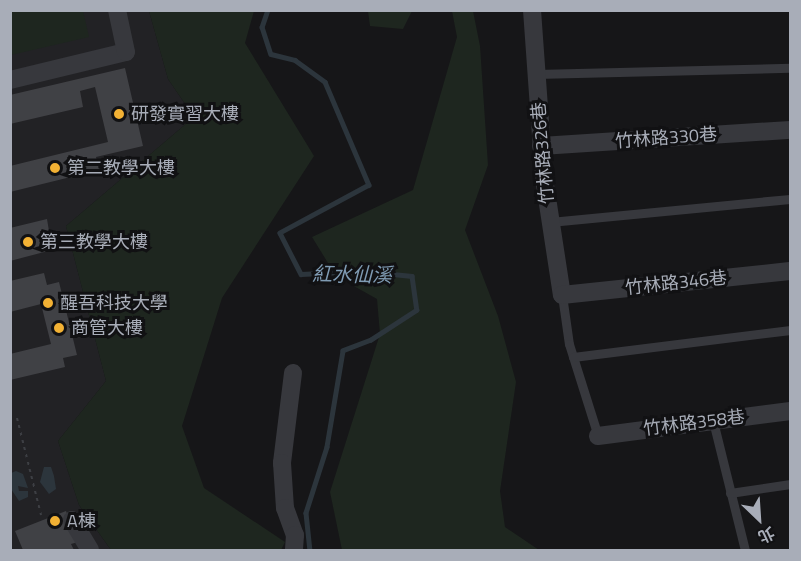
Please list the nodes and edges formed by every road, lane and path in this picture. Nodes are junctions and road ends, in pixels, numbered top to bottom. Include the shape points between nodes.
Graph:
1 (117, 10) edge
2 (532, 10) edge
3 (790, 68) edge
4 (536, 74) junction
5 (10, 80) edge
6 (790, 130) edge
7 (541, 146) junction
8 (790, 199) edge
9 (550, 222) junction
10 (790, 270) edge
11 (562, 295) junction
12 (790, 330) edge
13 (573, 357) junction
14 (293, 373) dead end
15 (790, 411) edge
16 (17, 418) dead end
17 (713, 421) junction
18 (598, 436) joint
19 (790, 484) edge
20 (730, 493) junction
21 (41, 515) dead end
22 (72, 520) dead end
23 (90, 550) edge
24 (294, 550) edge
25 (745, 550) edge

1 - 5 street via 126,52
2 - 4 street, 竹林路326巷
3 - 4 lane
4 - 7 street, 竹林路326巷
6 - 7 street, 竹林路330巷
7 - 9 street, 竹林路326巷
8 - 9 lane
9 - 11 street, 竹林路326巷
10 - 11 street, 竹林路346巷
11 - 13 lane
12 - 13 lane
13 - 18 lane
14 - 24 street via 282,463 285,508 295,535
15 - 17 street, 竹林路358巷
16 - 21 path
17 - 18 street, 竹林路358巷
17 - 20 lane
19 - 20 lane
20 - 25 lane
22 - 23 street

